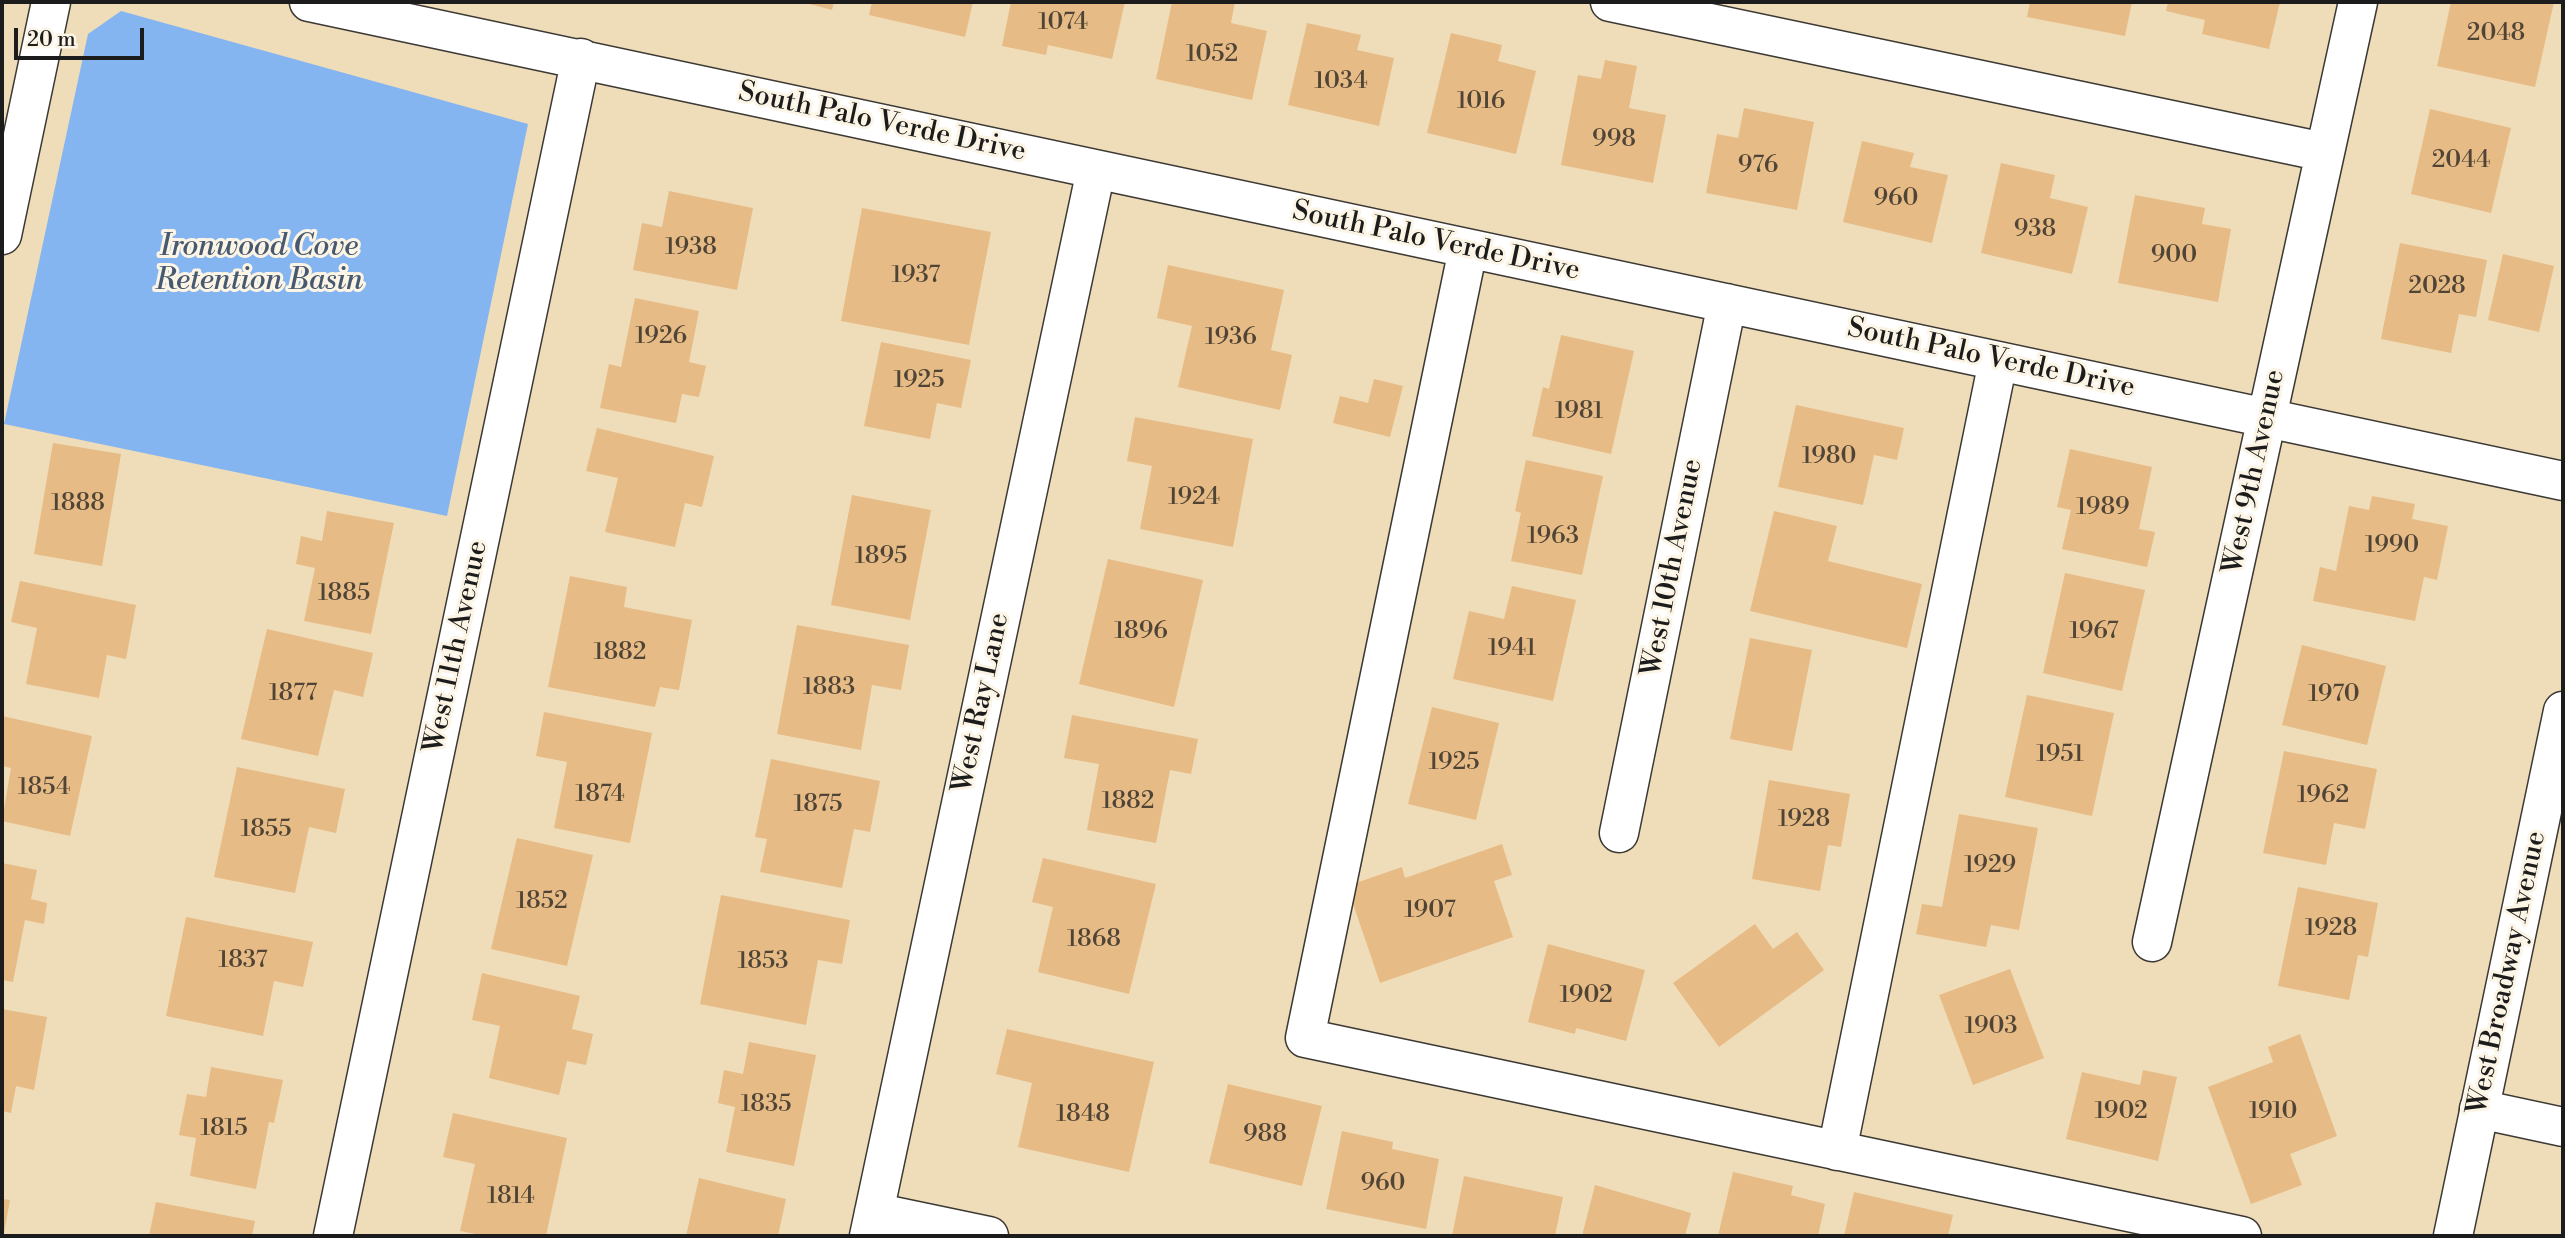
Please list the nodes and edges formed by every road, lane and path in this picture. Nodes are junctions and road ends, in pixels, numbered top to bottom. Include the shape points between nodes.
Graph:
1 (51, 2) edge
2 (309, 2) edge
3 (1610, 2) edge
4 (2358, 2) edge
5 (581, 58) junction
6 (2324, 152) junction
7 (1096, 170) junction
8 (2, 235) edge
9 (1468, 249) junction
10 (1727, 303) junction
11 (1998, 361) junction
12 (2267, 418) junction
13 (2563, 481) edge
14 (2563, 710) edge
15 (2554, 806) edge
16 (1619, 833) dead end
17 (2152, 942) dead end
18 (2479, 1110) junction
19 (2563, 1127) edge
20 (1837, 1151) junction
21 (871, 1224) edge
22 (333, 1236) edge
23 (989, 1236) edge
24 (2242, 1236) edge
25 (2452, 1236) edge

1 - 8 street
2 - 5 street, South Palo Verde Drive
3 - 6 street
4 - 6 street, West 9th Avenue
5 - 7 street, South Palo Verde Drive
5 - 22 street, West 11th Avenue
6 - 12 street, West 9th Avenue
7 - 9 street, South Palo Verde Drive
7 - 21 street, West Ray Lane
9 - 10 street, South Palo Verde Drive
9 - 20 street via 1305,1038
10 - 11 street, South Palo Verde Drive
10 - 16 street, West 10th Avenue
11 - 12 street, South Palo Verde Drive
11 - 20 street
12 - 13 street, South Palo Verde Drive
12 - 17 street, West 9th Avenue
14 - 15 street, West Broadway Avenue
15 - 18 street, West Broadway Avenue
18 - 19 street
18 - 25 street, West Broadway Avenue
20 - 24 street
21 - 23 street

